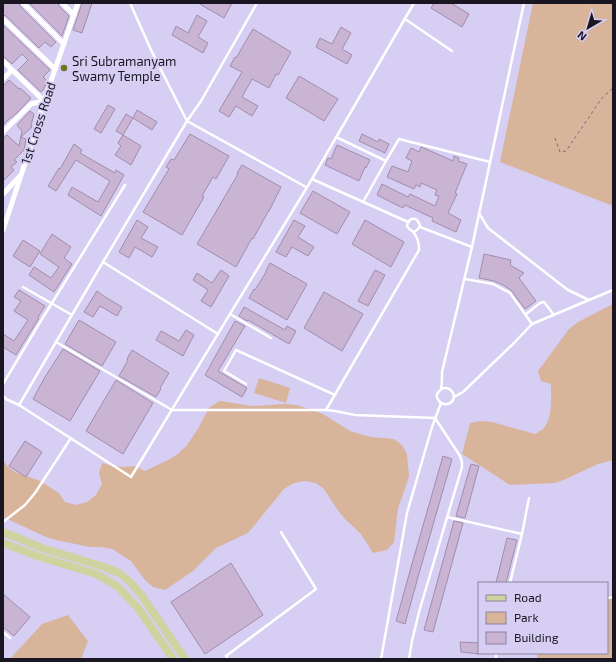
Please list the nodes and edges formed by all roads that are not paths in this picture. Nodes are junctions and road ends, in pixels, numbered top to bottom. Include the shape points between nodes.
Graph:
1 (23, 3) edge
2 (62, 3) edge
3 (78, 3) edge
4 (130, 3) edge
5 (257, 3) edge
6 (408, 3) edge
7 (524, 3) edge
8 (413, 4) edge
9 (74, 15) junction
10 (3, 19) edge
11 (405, 19) junction
12 (64, 44) junction
13 (452, 51) dead end
14 (3, 61) edge
15 (55, 69) junction
16 (12, 70) junction
17 (3, 79) edge
18 (44, 101) junction
19 (187, 121) junction
20 (3, 132) edge
21 (336, 137) junction
22 (386, 161) junction
23 (490, 162) junction
24 (21, 176) junction
25 (312, 179) junction
26 (125, 185) dead end
27 (306, 187) junction
28 (3, 194) edge
29 (363, 202) junction
30 (479, 213) junction
31 (408, 222) junction
32 (420, 227) junction
33 (3, 230) edge
34 (413, 232) junction
35 (472, 247) junction
36 (103, 262) junction
37 (465, 279) junction
38 (23, 287) dead end
39 (613, 290) edge
40 (589, 300) junction
41 (52, 303) junction
42 (72, 314) junction
43 (230, 314) junction
44 (526, 314) junction
45 (554, 315) junction
46 (532, 324) junction
47 (218, 334) junction
48 (271, 338) dead end
49 (56, 342) junction
50 (3, 384) edge
51 (246, 384) dead end
52 (441, 389) junction
53 (335, 395) junction
54 (3, 396) edge
55 (454, 397) junction
56 (441, 403) junction
57 (19, 405) junction
58 (172, 410) junction
59 (326, 410) junction
60 (435, 418) junction
61 (71, 438) junction
62 (529, 498) dead end
63 (447, 517) junction
64 (3, 522) edge
65 (3, 532) edge
66 (281, 532) dead end
67 (522, 534) junction
68 (3, 543) edge
69 (510, 582) edge
70 (3, 632) edge
71 (10, 638) dead end
72 (173, 659) edge
73 (184, 659) edge
74 (228, 659) edge
75 (381, 659) edge
76 (409, 659) edge

1 - 12 street
2 - 9 street
3 - 9 street, 1st Cross Road
4 - 19 lane
5 - 19 lane
6 - 8 lane
7 - 23 lane
8 - 11 lane
9 - 12 street, 1st Cross Road
10 - 15 street
11 - 13 lane
11 - 21 lane
12 - 15 street, 1st Cross Road
14 - 16 street
15 - 18 street, 1st Cross Road
16 - 17 street
16 - 18 street
18 - 20 street via 31,104
18 - 24 street, 1st Cross Road
19 - 27 lane
19 - 36 lane
21 - 22 lane
21 - 25 lane
22 - 23 lane via 399,139
22 - 29 lane
23 - 30 lane
24 - 28 street
24 - 33 street, 1st Cross Road
25 - 27 lane
25 - 29 lane
26 - 41 lane
27 - 43 lane
29 - 31 lane
30 - 35 lane
30 - 40 lane via 488,228 568,290
31 - 32 lane via 411,219 417,220
31 - 34 lane via 408,228
32 - 34 lane
32 - 35 lane
34 - 53 lane via 419,242 419,250
35 - 37 lane
36 - 42 lane
36 - 47 lane
37 - 44 lane via 493,284 510,293
37 - 52 lane via 442,372
38 - 41 lane
39 - 40 lane
40 - 45 lane
41 - 42 lane
41 - 50 lane
42 - 49 lane
43 - 47 lane
43 - 48 lane
44 - 45 lane via 544,302
44 - 46 lane
45 - 46 lane
46 - 55 lane via 463,392
47 - 58 lane
49 - 57 lane
49 - 58 lane
51 - 53 lane via 224,371 236,350
52 - 55 lane via 451,390
52 - 56 lane via 437,396
53 - 59 lane
54 - 57 lane
55 - 56 lane via 449,404
56 - 60 lane
57 - 61 lane
58 - 59 lane
58 - 61 lane via 131,477
59 - 60 lane via 355,415
60 - 63 lane via 462,462
60 - 75 lane via 407,513
61 - 64 lane via 30,499
62 - 67 lane
63 - 67 lane
63 - 76 lane via 419,612
65 - 73 main road via 42,548 119,573 142,596
66 - 74 lane via 316,589 226,656
67 - 69 lane
68 - 72 main road via 96,574 117,586 138,608
70 - 71 lane

